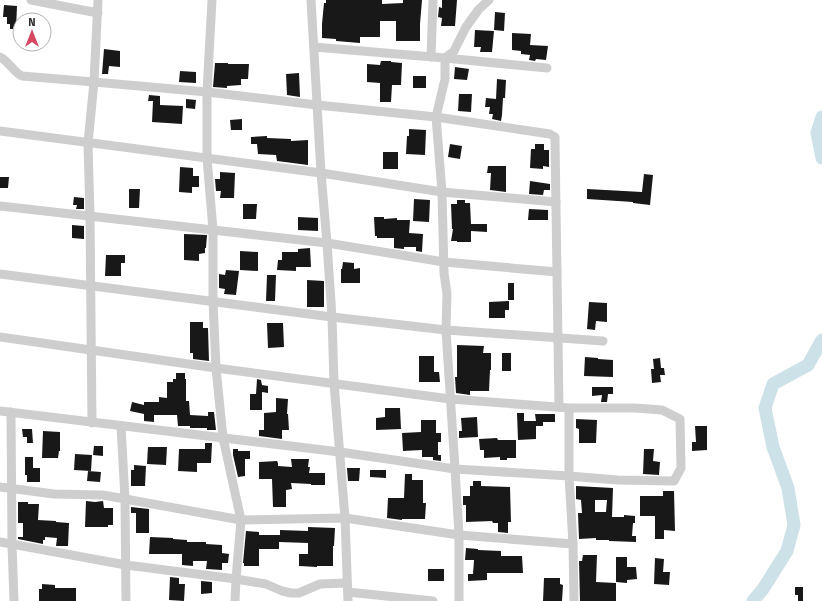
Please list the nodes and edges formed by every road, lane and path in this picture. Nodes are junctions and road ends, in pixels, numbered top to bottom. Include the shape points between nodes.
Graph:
1 (31, 0) edge
2 (98, 0) edge
3 (212, 0) edge
4 (311, 0) edge
5 (433, 0) edge
6 (489, 0) edge
7 (98, 13) junction
8 (314, 47) junction
9 (0, 56) edge
10 (431, 57) junction
11 (445, 58) junction
12 (547, 68) dead end
13 (94, 82) junction
14 (207, 92) junction
15 (317, 105) junction
16 (436, 117) junction
17 (0, 132) edge
18 (88, 143) junction
19 (207, 158) junction
20 (321, 173) junction
21 (442, 192) junction
22 (556, 202) junction
23 (0, 206) edge
24 (90, 216) junction
25 (213, 230) junction
26 (327, 243) junction
27 (444, 262) junction
28 (557, 272) junction
29 (0, 274) edge
30 (90, 285) junction
31 (213, 301) junction
32 (332, 317) junction
33 (446, 330) junction
34 (0, 337) edge
35 (557, 338) junction
36 (603, 341) dead end
37 (92, 350) junction
38 (216, 368) junction
39 (334, 384) junction
40 (450, 399) junction
41 (558, 407) junction
42 (569, 408) junction
43 (0, 411) edge
44 (11, 412) junction
45 (92, 423) junction
46 (121, 426) junction
47 (223, 438) junction
48 (340, 452) junction
49 (455, 469) junction
50 (569, 476) junction
51 (0, 487) edge
52 (12, 488) junction
53 (125, 499) junction
54 (346, 518) junction
55 (242, 520) junction
56 (459, 535) junction
57 (0, 542) edge
58 (12, 544) junction
59 (573, 544) junction
60 (126, 565) junction
61 (236, 579) junction
62 (348, 592) edge
63 (14, 601) edge
64 (126, 601) edge
65 (235, 601) edge
66 (433, 601) edge
67 (459, 601) edge
68 (574, 601) edge

1 - 7 street
2 - 7 street
3 - 14 street
4 - 8 street
5 - 10 street
6 - 11 street via 466,27 454,51
7 - 13 street
8 - 10 street
8 - 15 street
9 - 13 street via 22,76
10 - 11 street
11 - 12 street
11 - 16 street via 445,79
13 - 14 street
13 - 18 street
14 - 15 street
14 - 19 street
15 - 16 street
15 - 20 street
16 - 21 street
16 - 22 street via 550,134 554,137
17 - 18 street
18 - 19 street
18 - 24 street
19 - 20 street
19 - 25 street
20 - 21 street
20 - 26 street
21 - 22 street
21 - 27 street
22 - 28 street
23 - 24 street
24 - 25 street
24 - 30 street
25 - 26 street
25 - 31 street
26 - 27 street
26 - 32 street
27 - 28 street
27 - 33 street via 447,294
28 - 35 street
29 - 30 street
30 - 31 street
30 - 37 street
31 - 32 street
31 - 38 street
32 - 33 street
32 - 39 street
33 - 35 street
33 - 40 street
34 - 37 street
35 - 36 street
35 - 41 street
37 - 38 street
37 - 45 street
38 - 39 street
38 - 47 street
39 - 40 street
39 - 48 street
40 - 41 street
40 - 49 street
41 - 42 street
42 - 50 street
42 - 50 street via 662,410 680,419 681,468 674,481
43 - 44 street
44 - 45 street
44 - 52 street
45 - 46 street
46 - 47 street
46 - 53 street
47 - 48 street
47 - 55 street
48 - 49 street
48 - 54 street
49 - 50 street
49 - 56 street
50 - 59 street
51 - 52 street
52 - 53 street
52 - 58 street
53 - 55 street
53 - 60 street
54 - 55 street
54 - 56 street
54 - 62 street
55 - 61 street
56 - 59 street
56 - 67 street
57 - 58 street
58 - 60 street
58 - 63 street
59 - 68 street
60 - 61 street
60 - 64 street
61 - 62 street via 266,584 291,593 299,593 320,584
61 - 65 street
62 - 66 street

